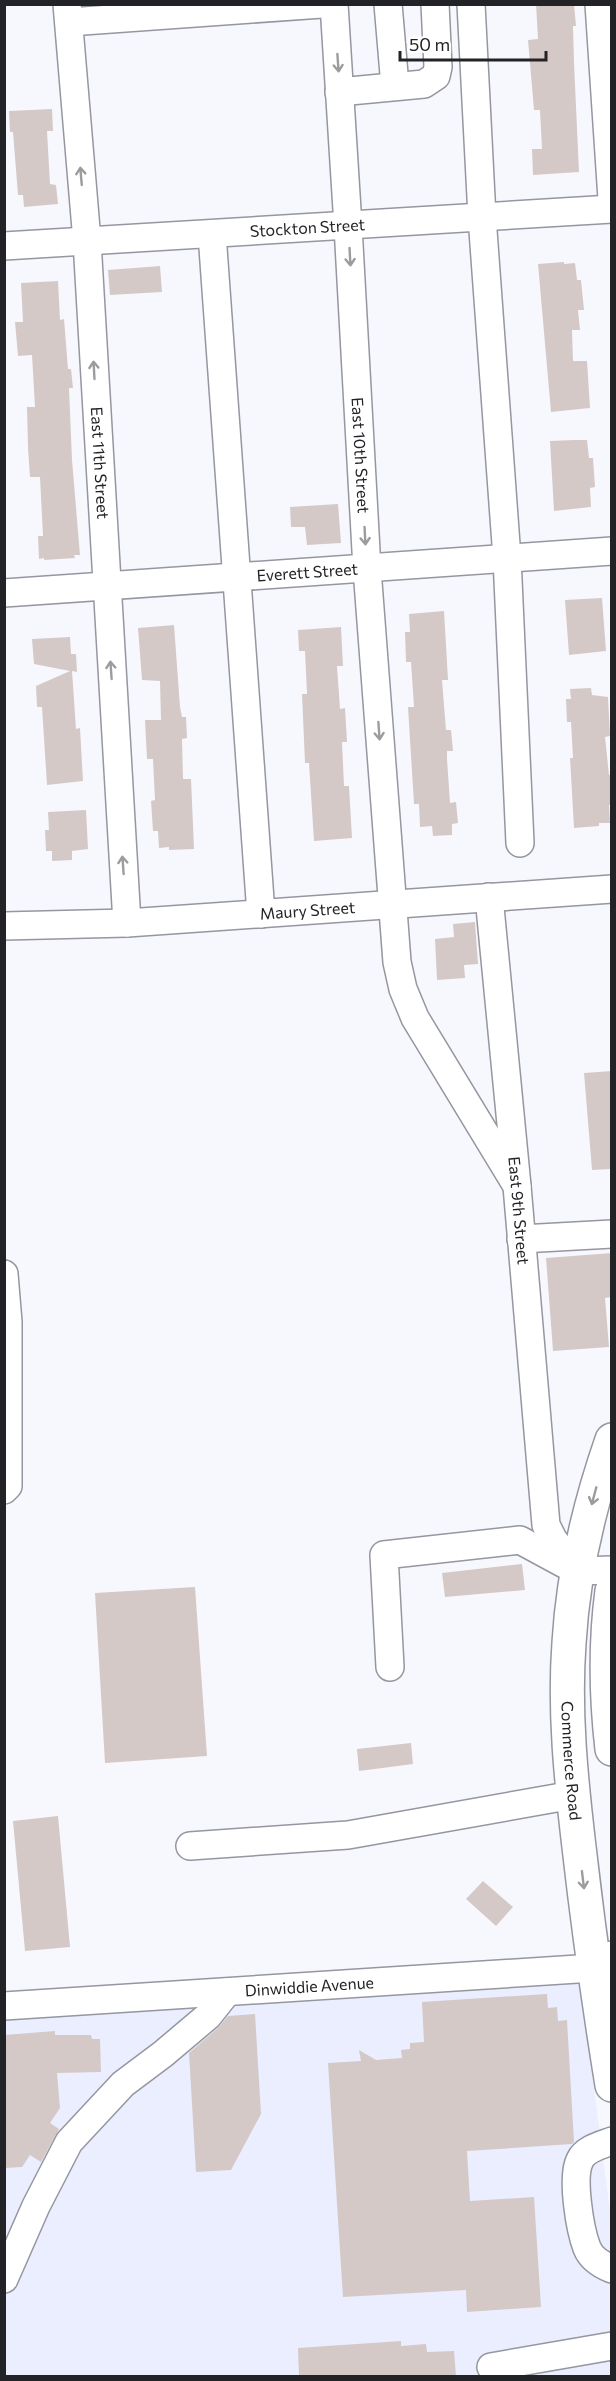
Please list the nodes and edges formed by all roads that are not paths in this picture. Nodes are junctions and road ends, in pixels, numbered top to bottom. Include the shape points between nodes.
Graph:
1 (322, 4) edge
2 (334, 4) edge
3 (388, 4) edge
4 (435, 4) edge
5 (471, 4) edge
6 (599, 4) edge
7 (68, 13) edge
8 (395, 86) junction
9 (339, 92) junction
10 (612, 199) edge
11 (612, 209) edge
12 (482, 217) junction
13 (348, 226) junction
14 (212, 234) junction
15 (87, 241) junction
16 (4, 246) edge
17 (612, 550) edge
18 (507, 558) junction
19 (367, 569) junction
20 (237, 578) junction
21 (106, 588) junction
22 (4, 593) edge
23 (520, 843) dead end
24 (612, 889) edge
25 (489, 897) junction
26 (393, 905) junction
27 (261, 914) junction
28 (127, 923) junction
29 (4, 926) edge
30 (517, 1186) junction
31 (612, 1234) edge
32 (521, 1239) junction
33 (4, 1275) edge
34 (612, 1440) edge
35 (4, 1490) edge
36 (612, 1570) edge
37 (577, 1571) junction
38 (612, 1591) edge
39 (609, 1642) edge
40 (390, 1666) dead end
41 (611, 1739) edge
42 (573, 1795) junction
43 (190, 1846) dead end
44 (602, 1962) edge
45 (227, 1992) junction
46 (4, 2006) edge
47 (612, 2085) edge
48 (612, 2141) edge
49 (612, 2269) edge
50 (4, 2279) edge
51 (612, 2346) edge
52 (491, 2367) dead end

1 - 7 street
2 -> 9 street, East 10th Street
3 - 8 street
4 - 8 street via 436,76 424,84
5 - 12 street
6 - 10 street
15 -> 7 street, East 11th Street
8 - 9 street
9 - 13 street, East 10th Street
11 - 12 street, Stockton Street
12 - 13 street, Stockton Street
12 - 18 street
13 - 14 street, Stockton Street
13 -> 19 street, East 10th Street
14 - 15 street, Stockton Street
14 - 20 street
15 - 16 street, Stockton Street
21 -> 15 street, East 11th Street
17 - 18 street, Everett Street
18 - 19 street, Everett Street
18 - 23 street
19 - 20 street, Everett Street
19 -> 26 street, East 10th Street
20 - 21 street, Everett Street
20 - 27 street
21 - 22 street, Everett Street
28 -> 21 street, East 11th Street
24 - 25 street, Maury Street
25 - 26 street, Maury Street
25 - 30 street, East 9th Street
26 - 27 street, Maury Street
26 - 30 street, East 10th Street via 397,962 415,1018
27 - 28 street, Maury Street
28 - 29 street, Maury Street
30 - 32 street, East 9th Street
31 - 32 street
32 - 37 street, East 9th Street via 546,1524
33 - 35 street via 8,1322 8,1486
34 -> 37 main road, Commerce Road
36 - 37 street
37 - 40 street via 520,1540 384,1555
37 - 42 main road, Commerce Road via 567,1680
38 - 39 main road
39 - 41 main road
42 - 43 street via 348,1835
42 -> 44 main road, Commerce Road
44 - 45 street, Dinwiddie Avenue
44 - 47 main road, Commerce Road
45 - 46 street, Dinwiddie Avenue
45 - 50 street via 208,2016 123,2084 69,2142
48 - 49 street via 581,2157 576,2169 576,2199 587,2249 594,2259
51 - 52 street

